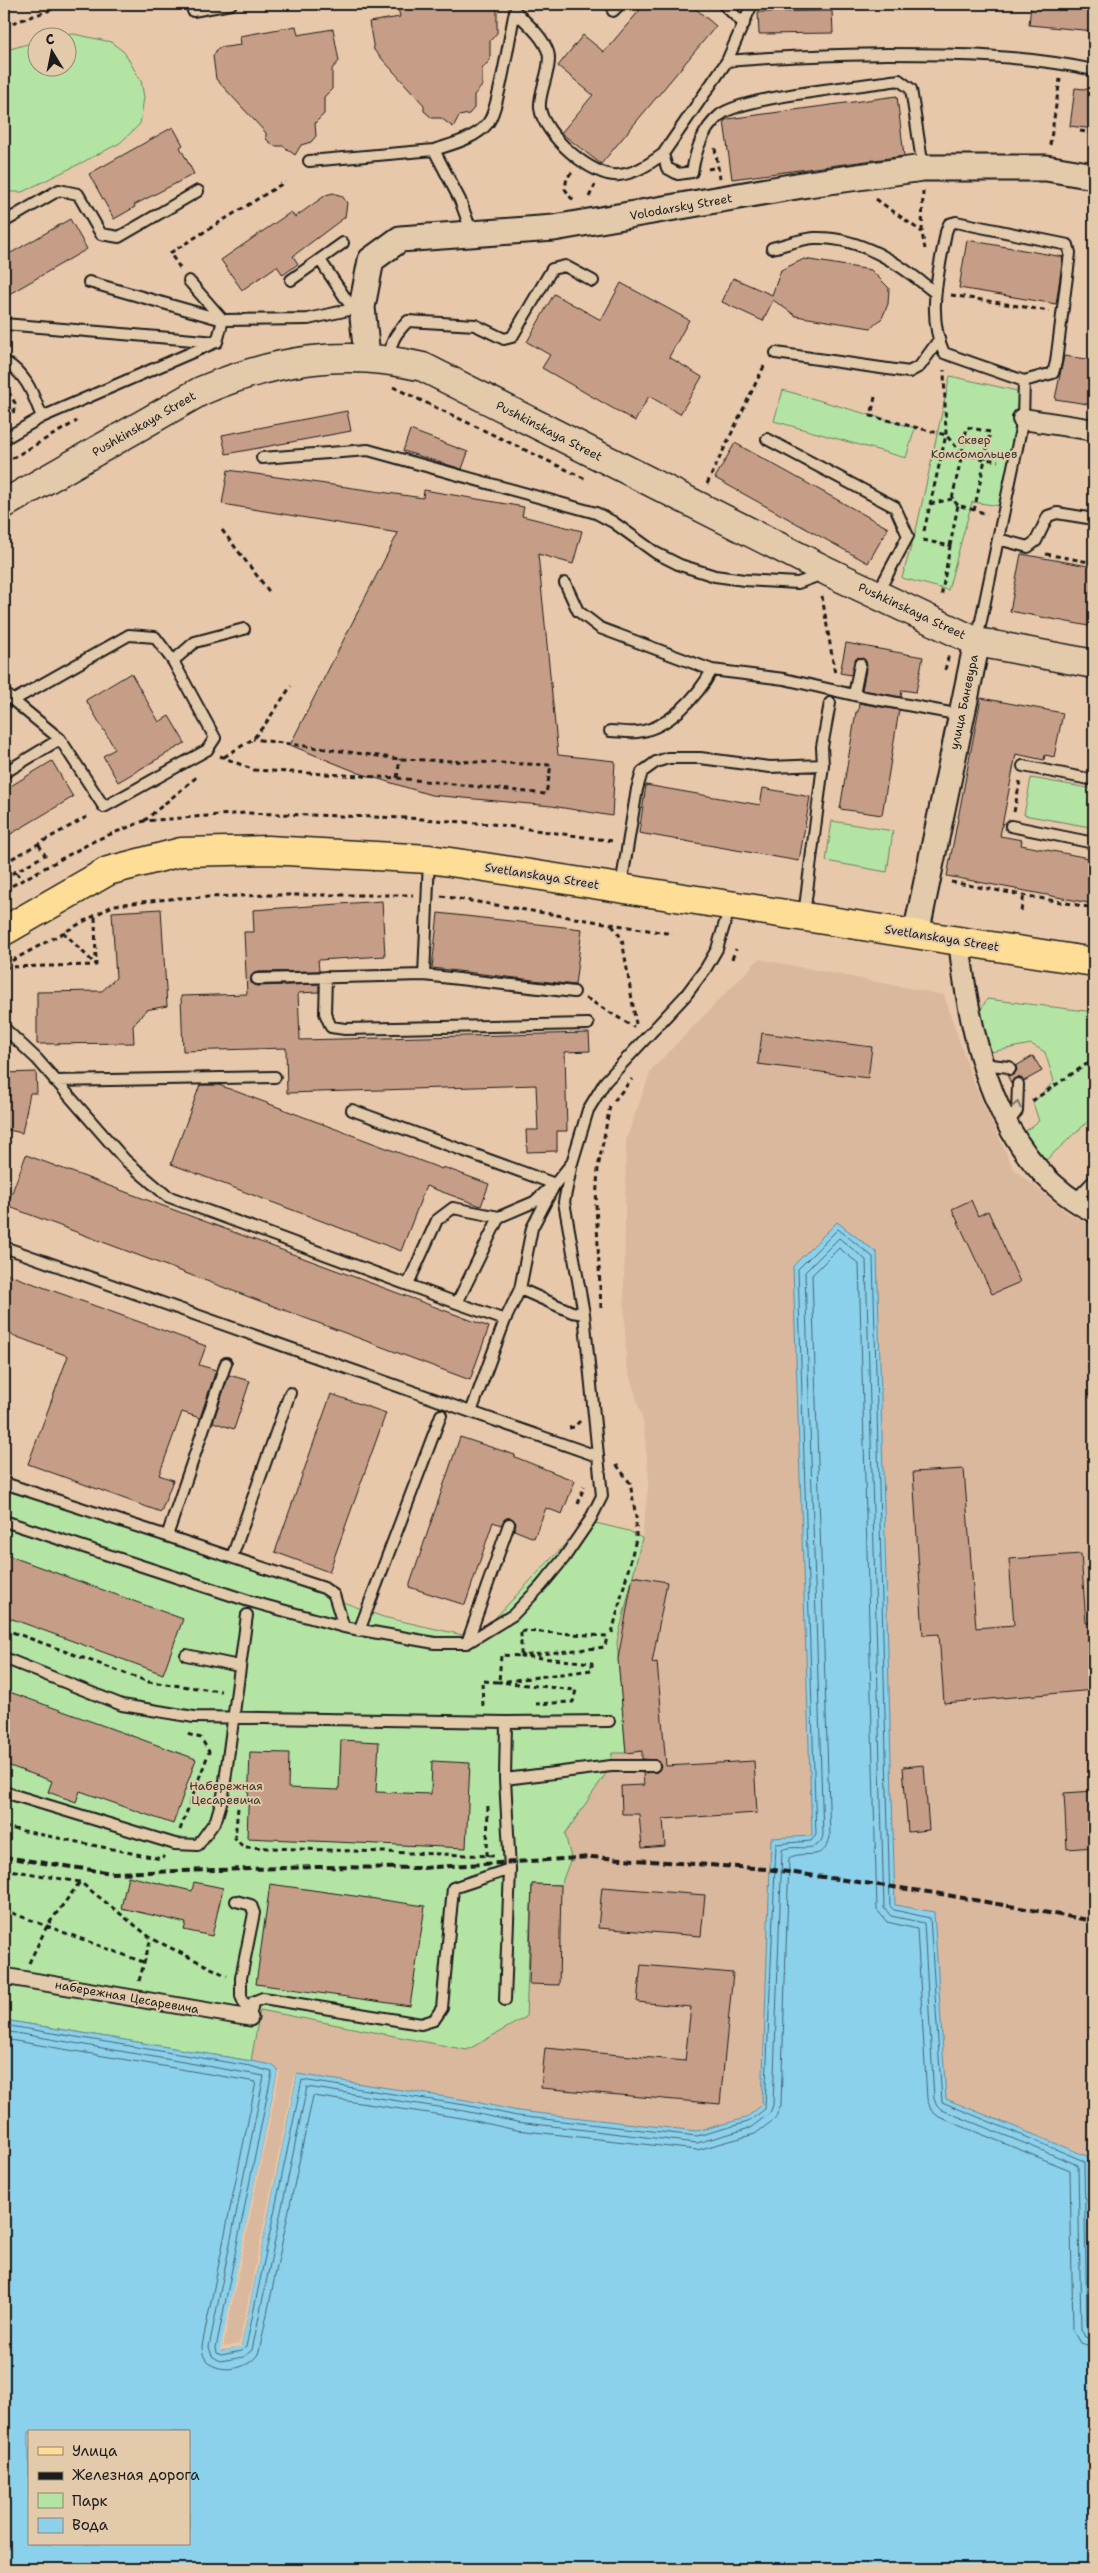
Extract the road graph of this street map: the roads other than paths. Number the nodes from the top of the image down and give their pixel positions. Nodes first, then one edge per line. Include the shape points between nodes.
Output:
1 (231, 4) edge
2 (723, 4) edge
3 (752, 4) edge
4 (513, 7) edge
5 (193, 11) dead end
6 (744, 24) junction
7 (727, 61) junction
8 (1094, 70) edge
9 (434, 150) junction
10 (663, 154) junction
11 (310, 162) dead end
12 (923, 168) junction
13 (1094, 176) edge
14 (198, 191) dead end
15 (4, 222) edge
16 (472, 233) junction
17 (343, 243) dead end
18 (772, 248) dead end
19 (320, 260) junction
20 (291, 280) dead end
21 (593, 280) dead end
22 (189, 281) dead end
23 (89, 282) dead end
24 (934, 292) junction
25 (357, 308) junction
26 (223, 320) junction
27 (4, 324) edge
28 (938, 341) junction
29 (217, 342) junction
30 (776, 353) road end
31 (379, 358) junction
32 (4, 361) edge
33 (1024, 381) junction
34 (42, 417) junction
35 (1022, 419) junction
36 (1094, 430) edge
37 (7, 437) edge
38 (767, 439) dead end
39 (262, 458) dead end
40 (4, 504) edge
41 (1094, 519) edge
42 (998, 539) junction
43 (566, 583) dead end
44 (825, 584) junction
45 (877, 595) junction
46 (244, 630) dead end
47 (977, 642) junction
48 (173, 662) junction
49 (860, 664) dead end
50 (1094, 664) edge
51 (712, 670) junction
52 (4, 693) edge
53 (854, 695) junction
54 (14, 700) junction
55 (830, 702) dead end
56 (961, 715) junction
57 (610, 731) dead end
58 (60, 739) junction
59 (823, 765) junction
60 (1023, 766) road end
61 (4, 773) edge
62 (1094, 780) edge
63 (1011, 826) road end
64 (1094, 843) edge
65 (429, 860) junction
66 (620, 888) junction
67 (730, 905) junction
68 (804, 916) junction
69 (4, 931) edge
70 (916, 934) junction
71 (959, 941) junction
72 (1094, 962) edge
73 (424, 975) junction
74 (326, 977) junction
75 (257, 979) dead end
76 (574, 992) road end
77 (588, 1024) dead end
78 (4, 1028) edge
79 (982, 1064) junction
80 (1010, 1069) dead end
81 (275, 1077) dead end
82 (55, 1081) junction
83 (1018, 1084) dead end
84 (352, 1110) dead end
85 (1012, 1118) junction
86 (572, 1163) junction
87 (1094, 1180) edge
88 (555, 1184) junction
89 (1074, 1202) junction
90 (1094, 1212) edge
91 (499, 1217) junction
92 (4, 1247) edge
93 (408, 1284) junction
94 (520, 1289) junction
95 (457, 1303) junction
96 (584, 1314) junction
97 (505, 1320) junction
98 (226, 1363) dead end
99 (290, 1393) dead end
100 (471, 1412) junction
101 (441, 1415) dead end
102 (597, 1456) junction
103 (4, 1483) edge
104 (4, 1521) edge
105 (509, 1524) dead end
106 (167, 1536) junction
107 (232, 1557) junction
108 (247, 1615) dead end
109 (344, 1627) junction
110 (359, 1631) junction
111 (467, 1643) junction
112 (186, 1655) dead end
113 (4, 1658) edge
114 (239, 1666) junction
115 (234, 1716) junction
116 (609, 1721) dead end
117 (506, 1722) junction
118 (654, 1766) dead end
119 (505, 1779) junction
120 (4, 1792) edge
121 (510, 1869) junction
122 (236, 1901) dead end
123 (4, 1976) edge
124 (505, 2000) dead end
125 (250, 2018) junction

1 - 5 lane
2 - 6 lane
3 - 6 lane
4 - 9 lane via 495,106 488,123 470,138
4 - 10 lane via 539,36 549,53 540,108 555,139 589,170 618,176 644,168
6 - 7 lane
7 - 8 lane via 792,55 962,54 1062,63
7 - 10 lane
9 - 11 lane
9 - 16 lane via 460,200
10 - 12 lane via 667,168 678,174 692,172 697,146 711,123 721,114 746,102 899,80 911,89
12 - 13 street, Volodarsky Street via 1046,168
12 - 16 street, Volodarsky Street via 808,184 604,221
14 - 15 lane via 119,237 102,234 78,194 59,190
16 - 25 street, Volodarsky Street via 400,239 371,260
17 - 19 lane
18 - 24 lane via 813,238 857,243 907,270
19 - 20 lane
19 - 25 lane
21 - 31 lane via 565,266 552,269 512,337 504,339 474,325 408,320
22 - 26 lane
23 - 26 lane
24 - 28 lane
24 - 33 lane via 949,224 956,222 1068,245 1070,253 1056,362 1052,373
25 - 26 lane via 308,319
25 - 31 street, Volodarsky Street
26 - 29 lane
27 - 29 lane
28 - 30 lane via 920,366 909,372
28 - 33 lane via 944,353
29 - 34 lane
31 - 40 main road, Pushkinskaya Street via 325,358 234,377 201,391
31 - 44 main road, Pushkinskaya Street via 423,367
32 - 34 lane via 20,370
33 - 35 lane, улица Баневура
34 - 37 lane
35 - 36 street
35 - 42 lane, улица Баневура
38 - 45 lane via 895,507 908,536
39 - 44 lane via 368,450 596,513 656,553 715,576
41 - 42 lane via 1057,513 1048,516 1036,542 1028,547
42 - 47 lane, улица Баневура
43 - 51 lane via 578,611 600,628
44 - 45 main road, Pushkinskaya Street
45 - 47 main road, Pushkinskaya Street
46 - 48 lane via 195,642
47 - 50 main road, Pushkinskaya Street
47 - 56 street, улица Баневура
48 - 54 lane via 155,638 129,635
48 - 58 lane via 215,738 206,750 104,808
49 - 53 lane
51 - 53 lane via 784,680
51 - 57 lane via 704,686 666,722 638,732
52 - 54 lane
53 - 56 lane
54 - 58 lane
55 - 59 lane via 822,747
56 - 70 street, улица Баневура
58 - 61 lane
59 - 66 lane via 770,767 700,758 668,758 656,762 642,772 637,789
59 - 68 lane
60 - 62 lane
63 - 64 lane
65 - 66 main road, Svetlanskaya Street
65 - 69 main road, Svetlanskaya Street via 268,850 181,852 108,871
65 - 73 lane
66 - 67 main road, Svetlanskaya Street
67 - 68 main road, Svetlanskaya Street
67 - 86 lane via 717,949 706,968 686,995 605,1082 588,1110
68 - 70 main road, Svetlanskaya Street
70 - 71 main road, Svetlanskaya Street
71 - 72 main road, Svetlanskaya Street
71 - 79 street via 965,993
73 - 74 lane
73 - 76 lane
74 - 75 lane
74 - 77 lane via 325,1013 331,1027
78 - 82 lane
79 - 80 lane
79 - 85 street
81 - 82 lane
82 - 93 lane via 125,1160 167,1196
85 -> 83 lane
84 - 88 lane
85 - 89 street via 1030,1160
86 - 88 lane
86 - 96 lane via 564,1202
87 - 89 lane
88 - 91 lane via 534,1202
88 - 94 lane via 532,1228
89 - 90 street
91 - 93 lane via 453,1208 437,1220
91 - 95 lane
92 - 100 lane
93 - 95 lane
94 - 96 lane via 572,1312
94 - 97 lane
95 - 97 lane
96 - 102 lane
97 - 100 lane
98 - 106 lane
99 - 107 lane
100 - 102 lane
101 - 110 lane
102 - 111 lane via 602,1496 564,1558 513,1615
103 - 106 lane
104 - 109 lane via 249,1601
105 - 111 lane
106 - 107 lane
107 - 109 lane via 324,1588 334,1595
108 - 114 lane
109 - 110 lane
110 - 111 lane via 435,1643
112 - 114 lane
113 - 115 lane via 122,1705 194,1717
114 - 115 lane
115 - 117 lane
115 - 120 lane via 224,1796 216,1820 198,1845 175,1844
116 - 117 lane
117 - 119 lane
118 - 119 lane via 611,1766
119 - 121 lane
121 - 124 lane
121 - 125 lane via 453,1888 442,2008 434,2020 421,2024 263,1998 253,2002
122 - 125 lane via 251,1905 254,1913 241,1978 241,1996
123 - 125 street, набережная Цесаревича

